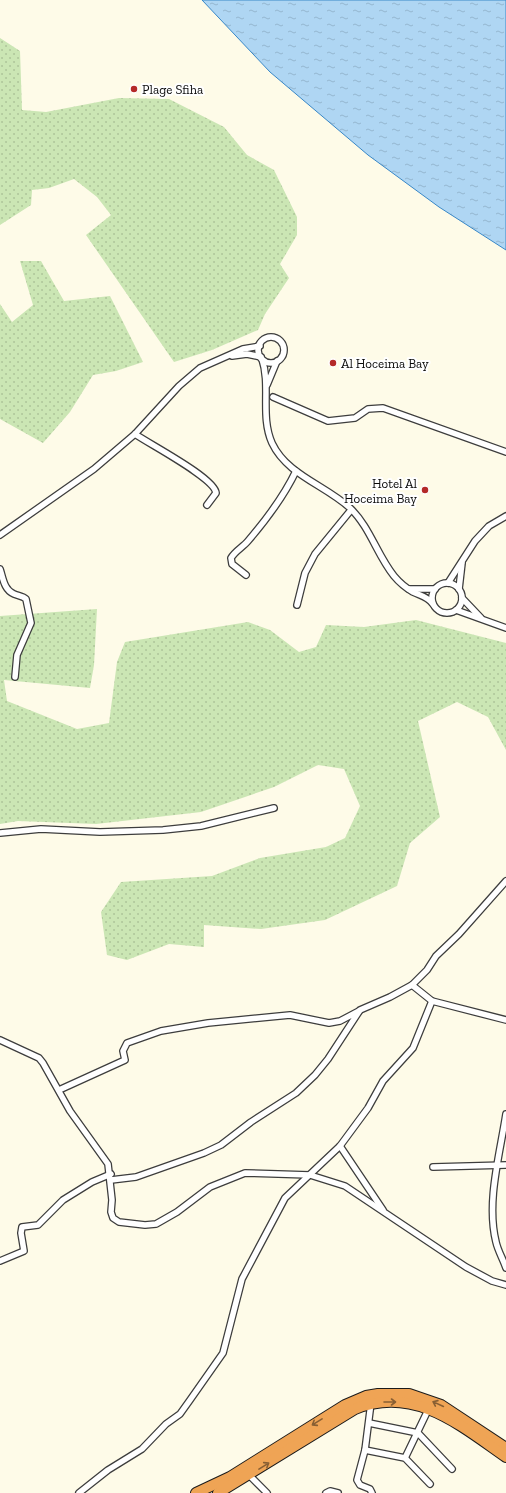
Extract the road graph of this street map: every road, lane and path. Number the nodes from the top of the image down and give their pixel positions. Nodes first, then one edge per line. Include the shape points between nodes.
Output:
1 (260, 346) junction
2 (224, 357) junction
3 (262, 358) junction
4 (277, 361) junction
5 (266, 387) junction
6 (272, 396) dead end
7 (135, 434) junction
8 (506, 452) edge
9 (296, 471) junction
10 (207, 505) dead end
11 (351, 510) junction
12 (506, 516) edge
13 (0, 535) edge
14 (462, 563) junction
15 (0, 569) edge
16 (246, 575) dead end
17 (448, 582) junction
18 (408, 589) junction
19 (435, 589) junction
20 (459, 589) junction
21 (462, 598) junction
22 (433, 604) junction
23 (297, 605) dead end
24 (456, 610) junction
25 (482, 620) junction
26 (506, 628) edge
27 (15, 677) dead end
28 (274, 808) dead end
29 (0, 833) edge
30 (506, 881) edge
31 (412, 984) junction
32 (432, 1001) junction
33 (360, 1010) junction
34 (506, 1020) edge
35 (0, 1040) edge
36 (59, 1090) junction
37 (506, 1114) edge
38 (340, 1146) junction
39 (498, 1165) junction
40 (506, 1165) edge
41 (433, 1168) dead end
42 (310, 1175) junction
43 (111, 1177) junction
44 (386, 1214) junction
45 (0, 1261) edge
46 (506, 1268) edge
47 (506, 1285) edge
48 (372, 1403) junction
49 (429, 1408) junction
50 (369, 1423) junction
51 (418, 1433) junction
52 (506, 1448) edge
53 (365, 1450) junction
54 (506, 1457) edge
55 (405, 1458) junction
56 (452, 1469) dead end
57 (249, 1476) junction
58 (430, 1484) dead end
59 (79, 1493) edge
60 (196, 1493) edge
61 (218, 1493) edge
62 (267, 1493) edge
63 (326, 1493) edge
64 (338, 1493) edge
65 (372, 1493) edge

1 - 2 street via 243,349
1 - 3 street
1 - 4 street via 268,338 280,341 284,352
2 - 3 street via 247,354
2 - 7 street via 190,375
3 - 4 street via 270,363
3 - 5 street
4 - 5 street
5 - 9 street via 268,430 278,453
6 - 8 street via 328,421 355,418 368,409 383,408
7 - 10 street via 190,467 214,486 216,493
7 - 13 street via 94,469
9 - 11 street
9 - 16 street via 290,484 248,542 231,558 232,564
11 - 18 street via 361,521 388,568
11 - 23 street via 315,554 305,573
12 - 14 street via 489,526 475,541
14 - 17 street
14 - 20 street
15 - 27 street via 5,585 11,593 26,600 31,623 17,655
17 - 19 street
17 - 20 street
18 - 19 street
18 - 22 street via 425,596
19 - 22 street via 432,595
20 - 21 street
21 - 24 street
21 - 25 street
22 - 24 street via 443,612
24 - 25 street
25 - 26 street
28 - 29 street via 201,826 163,830 100,832 41,829
30 - 31 street
31 - 32 street
31 - 33 street
32 - 34 street
32 - 38 street via 413,1048 383,1081 368,1108
33 - 36 street via 340,1021 329,1023 290,1015 208,1023 161,1031 127,1044 123,1051 125,1060
33 - 43 street via 315,1076 280,1105 251,1122 221,1145 136,1177
35 - 36 street via 39,1058
36 - 43 street via 70,1112 106,1159
37 - 39 street
38 - 42 street
38 - 44 street
39 - 40 street
39 - 41 street
39 - 46 street via 492,1217 496,1243
42 - 43 street via 245,1173 210,1187 177,1212 156,1224 145,1226 119,1222 113,1218
42 - 44 street via 345,1186
42 - 59 street via 285,1198 274,1218 242,1279 222,1354 180,1414 166,1424 142,1449 108,1470
43 - 45 street via 92,1182 62,1200 38,1225 22,1227 24,1251
44 - 47 street via 466,1267 492,1281
48 -> 49 highway via 391,1401
48 - 50 street
57 -> 48 highway via 355,1410
49 - 51 street
49 - 54 highway
50 - 51 street
50 - 53 street
51 - 55 street
51 - 56 street
52 -> 60 highway via 436,1402 409,1394 378,1394 345,1405 230,1477
53 - 55 street
53 - 65 street via 358,1480 360,1485 370,1489
55 - 58 street
57 - 61 highway
57 - 62 street
63 - 64 street

